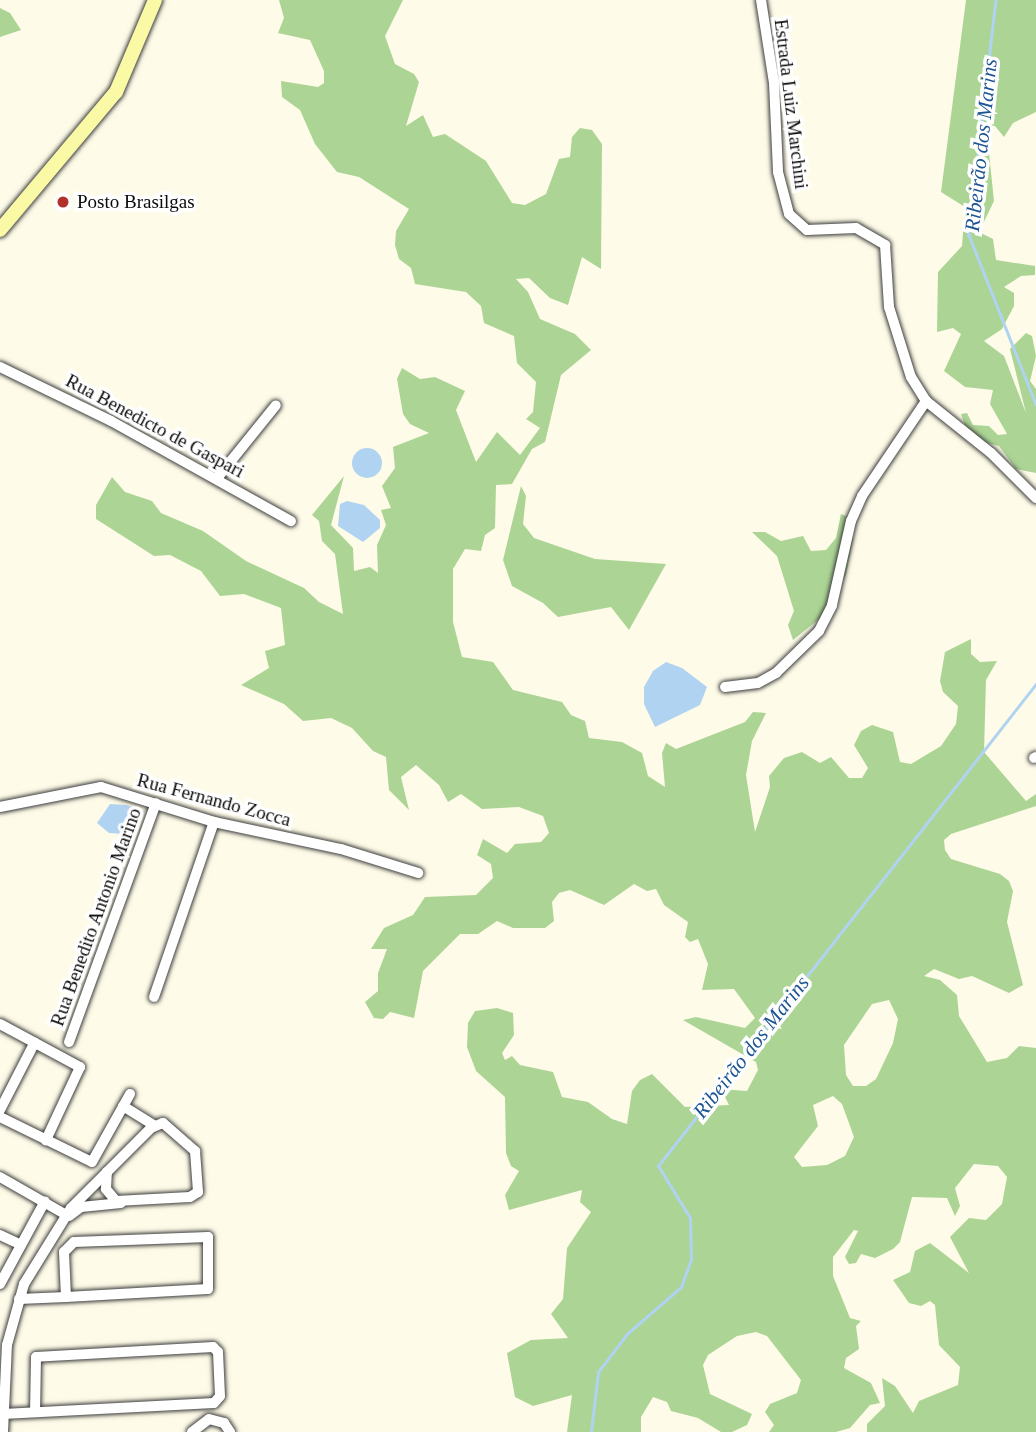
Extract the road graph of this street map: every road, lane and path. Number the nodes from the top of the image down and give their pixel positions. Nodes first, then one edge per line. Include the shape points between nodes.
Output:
1 (155, 0) edge
2 (761, 0) edge
3 (0, 230) edge
4 (0, 367) edge
5 (926, 401) junction
6 (276, 405) dead end
7 (218, 477) junction
8 (1036, 498) edge
9 (291, 521) dead end
10 (725, 687) dead end
11 (156, 803) junction
12 (0, 807) edge
13 (214, 822) junction
14 (418, 873) dead end
15 (154, 997) dead end
16 (0, 1024) edge
17 (35, 1042) junction
18 (69, 1042) dead end
19 (130, 1094) dead end
20 (123, 1107) junction
21 (0, 1110) edge
22 (0, 1117) edge
23 (153, 1125) junction
24 (46, 1140) junction
25 (107, 1172) junction
26 (0, 1177) edge
27 (45, 1200) junction
28 (121, 1203) junction
29 (68, 1216) junction
30 (0, 1235) edge
31 (21, 1245) junction
32 (0, 1284) edge
33 (66, 1297) junction
34 (19, 1299) junction
35 (3, 1360) edge
36 (35, 1412) junction
37 (3, 1414) junction
38 (3, 1432) edge
39 (191, 1432) edge
40 (230, 1432) edge

1 - 3 main road via 117,92
2 - 5 street, Estrada Luiz Marchini via 774,83 778,172 789,214 807,230 856,228 885,245 889,307 911,377
4 - 7 street, Rua Benedicto de Gaspari
5 - 8 street, Estrada Luiz Marchini via 991,453
5 - 10 street via 862,496 851,522 832,605 819,631 776,673 758,683
6 - 7 street
7 - 9 street, Rua Benedicto de Gaspari
11 - 12 street, Rua Fernando Zocca via 101,788
11 - 13 street, Rua Fernando Zocca
11 - 18 street, Rua Benedito Antonio Marino
13 - 14 street, Rua Fernando Zocca via 341,849
13 - 15 street
16 - 17 street
17 - 21 street
17 - 24 street via 80,1068
19 - 20 street
20 - 23 street
20 - 24 street via 92,1162
22 - 24 street
23 - 25 street
23 - 28 street via 166,1124 191,1144 198,1157 199,1189 190,1197
25 - 28 street via 106,1189
25 - 29 street
26 - 27 street
27 - 29 street
27 - 31 street
28 - 29 street via 81,1207
29 - 34 street via 38,1257
30 - 31 street
31 - 32 street
33 - 33 street via 208,1289 208,1237 74,1242 64,1255
33 - 34 street
34 - 35 street
35 - 37 street
36 - 36 street via 214,1403 220,1396 218,1352 213,1347 36,1357
36 - 37 street
37 - 38 street
39 - 40 street via 209,1419 224,1423

